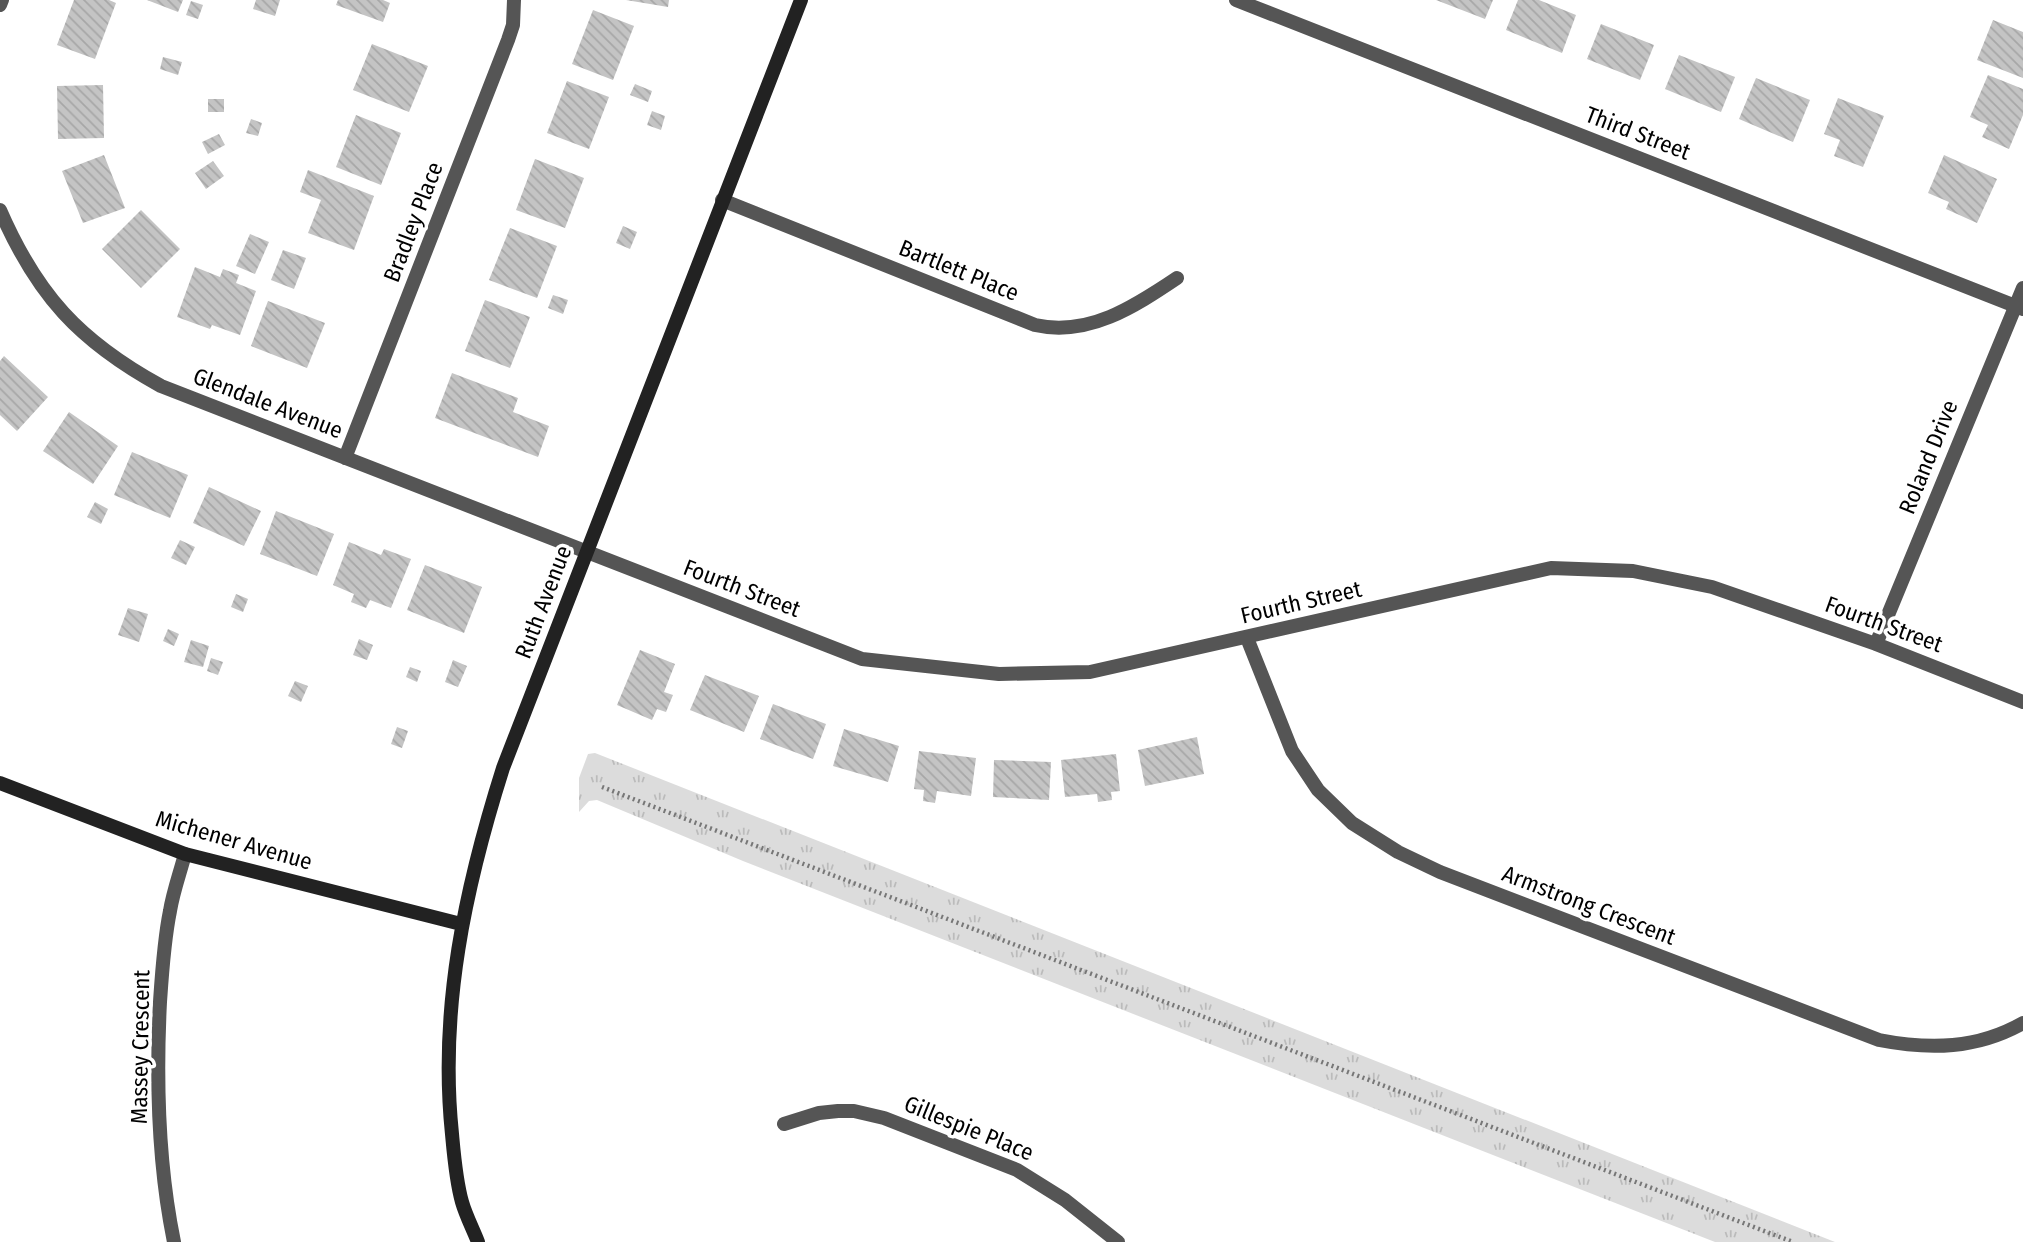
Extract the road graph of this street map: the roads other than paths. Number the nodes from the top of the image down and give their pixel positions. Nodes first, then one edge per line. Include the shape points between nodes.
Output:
1 (2, 0) edge
2 (514, 0) edge
3 (801, 0) edge
4 (1236, 0) edge
5 (0, 5) edge
6 (722, 200) junction
7 (0, 209) edge
8 (1177, 278) dead end
9 (2023, 288) edge
10 (2019, 307) edge
11 (345, 458) junction
12 (587, 552) junction
13 (1247, 638) junction
14 (1876, 644) junction
15 (2023, 702) edge
16 (0, 783) edge
17 (185, 854) junction
18 (461, 924) junction
19 (2023, 1023) edge
20 (784, 1124) dead end
21 (174, 1242) edge
22 (478, 1242) edge
23 (1118, 1242) edge

1 - 5 street
2 - 11 street, Bradley Place via 508,40
3 - 6 main road, Ruth Avenue
4 - 10 street, Third Street
6 - 8 street, Bartlett Place via 1052,328 1093,324 1148,298
6 - 12 main road, Ruth Avenue
7 - 11 street, Glendale Avenue via 24,259 54,304 114,358 184,396
9 - 10 street, Roland Drive
10 - 14 street, Roland Drive
11 - 12 street, Glendale Avenue
12 - 13 street, Fourth Street via 862,659 999,674 1090,672
12 - 18 main road, Ruth Avenue via 503,768
13 - 14 street, Fourth Street via 1551,568 1633,571 1712,587
13 - 19 street, Armstrong Crescent via 1292,751 1318,790 1352,823 1398,852 1879,1041 1947,1048 2006,1033
14 - 15 street, Fourth Street
16 - 17 main road, Michener Avenue
17 - 18 main road, Michener Avenue
17 - 21 street, Massey Crescent via 169,911 159,1026 160,1127
18 - 22 main road, Ruth Avenue via 450,1017 450,1114 462,1201
20 - 23 street, Gillespie Place via 838,1111 884,1118 1017,1170

